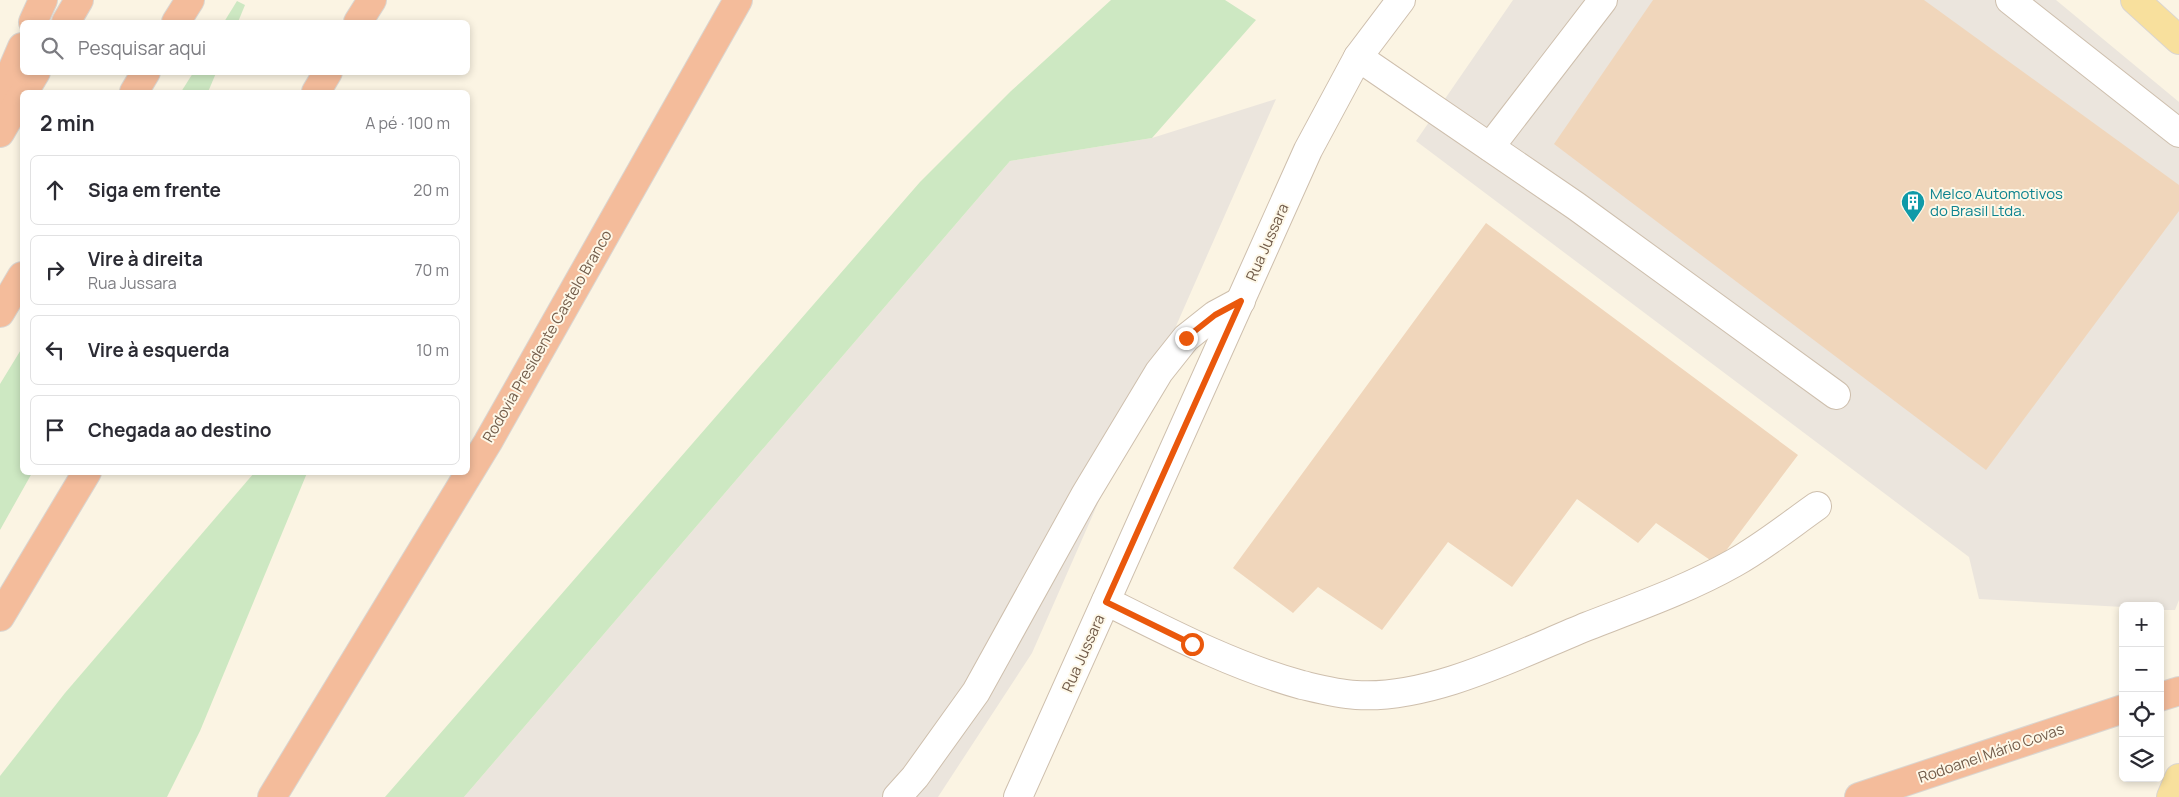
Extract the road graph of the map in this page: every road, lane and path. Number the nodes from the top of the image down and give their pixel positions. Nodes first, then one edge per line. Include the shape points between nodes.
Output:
1 (43, 0) edge
2 (79, 0) edge
3 (190, 0) edge
4 (372, 0) edge
5 (738, 0) edge
6 (1401, 0) edge
7 (1603, 0) edge
8 (2010, 0) edge
9 (2135, 0) edge
10 (34, 20) edge
11 (67, 20) edge
12 (177, 20) edge
13 (359, 20) edge
14 (2179, 40) edge
15 (20, 51) edge
16 (1358, 57) junction
17 (34, 75) edge
18 (144, 75) edge
19 (326, 75) edge
20 (25, 90) edge
21 (135, 90) edge
22 (317, 90) edge
23 (0, 98) edge
24 (20, 99) edge
25 (0, 133) edge
26 (2179, 133) edge
27 (1490, 147) junction
28 (20, 279) edge
29 (1241, 301) junction
30 (0, 313) edge
31 (1836, 395) dead end
32 (470, 472) edge
33 (85, 475) edge
34 (468, 475) edge
35 (1817, 506) dead end
36 (1106, 602) junction
37 (0, 617) edge
38 (2179, 691) edge
39 (2164, 696) edge
40 (2119, 710) edge
41 (2179, 778) edge
42 (272, 797) edge
43 (897, 797) edge
44 (1018, 797) edge
45 (1859, 797) edge
46 (2171, 797) edge

1 - 10 highway
2 - 11 highway
3 - 12 highway
4 - 13 highway
5 - 32 highway, Rodovia Presidente Castelo Branco
6 - 16 street, Rua Jussara
7 - 27 street
8 - 26 street
9 - 14 main road
15 - 23 highway
16 - 27 street
16 - 29 street, Rua Jussara via 1308,150
17 - 20 highway
18 - 21 highway
19 - 22 highway
24 - 25 highway
27 - 31 street
28 - 30 highway
29 - 36 street, Rua Jussara
29 - 43 street via 1215,315 1186,338 1159,372 976,692
33 - 37 highway
34 - 42 highway, Rodovia Presidente Castelo Branco
35 - 36 street via 1734,563 1683,589 1441,684 1398,694 1355,695 1287,680 1238,664
36 - 44 street, Rua Jussara
38 - 39 highway
40 - 45 highway, Rodoanel Mário Covas
41 - 46 main road

